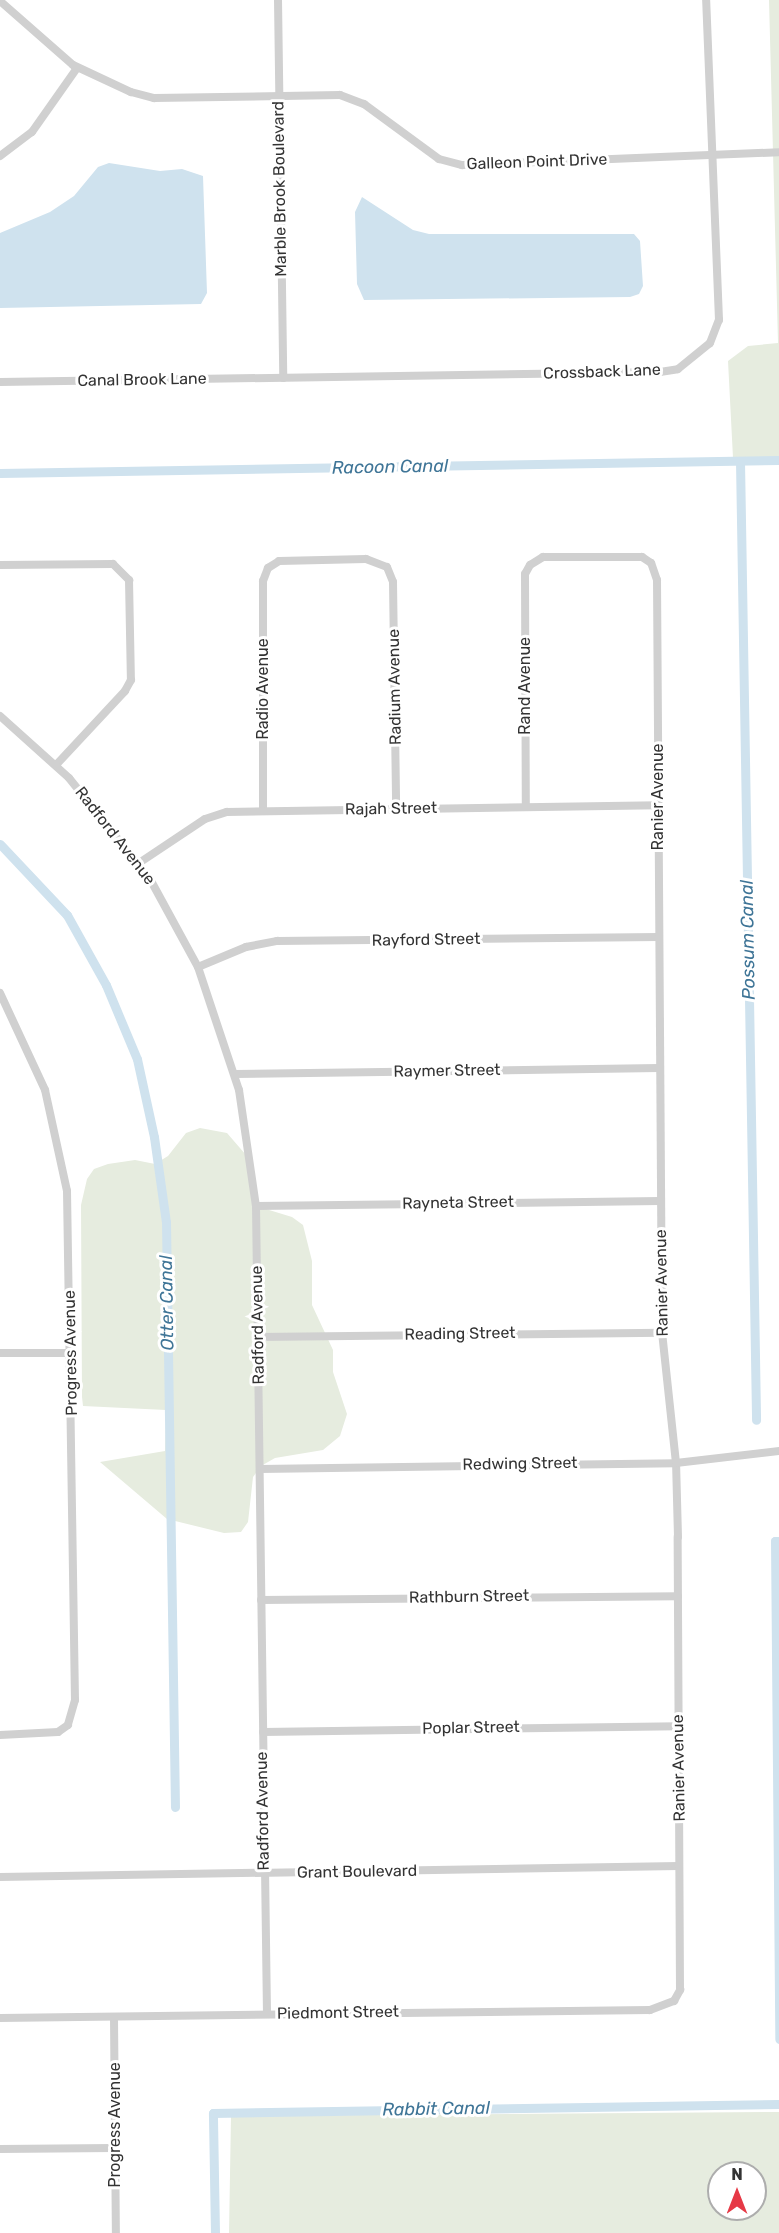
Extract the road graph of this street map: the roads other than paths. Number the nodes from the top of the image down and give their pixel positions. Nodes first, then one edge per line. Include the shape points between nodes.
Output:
1 (278, 0) edge
2 (706, 0) edge
3 (0, 1) edge
4 (77, 68) junction
5 (279, 97) junction
6 (779, 152) edge
7 (712, 155) junction
8 (0, 156) edge
9 (283, 378) junction
10 (0, 382) edge
11 (0, 565) edge
12 (530, 565) joint
13 (268, 568) joint
14 (0, 716) edge
15 (56, 765) junction
16 (658, 805) junction
17 (526, 807) junction
18 (396, 809) junction
19 (263, 810) junction
20 (139, 862) junction
21 (659, 937) junction
22 (198, 967) junction
23 (0, 993) edge
24 (659, 1068) junction
25 (235, 1074) junction
26 (660, 1201) junction
27 (256, 1206) junction
28 (662, 1333) junction
29 (258, 1337) junction
30 (0, 1353) edge
31 (70, 1353) junction
32 (779, 1451) edge
33 (676, 1463) junction
34 (260, 1469) junction
35 (678, 1596) junction
36 (261, 1600) junction
37 (678, 1726) junction
38 (263, 1732) junction
39 (0, 1735) edge
40 (679, 1866) junction
41 (264, 1873) junction
42 (0, 1877) edge
43 (674, 2001) joint
44 (267, 2014) junction
45 (114, 2017) junction
46 (0, 2018) edge
47 (114, 2148) junction
48 (0, 2149) edge
49 (116, 2233) edge

1 - 5 street, Marble Brook Boulevard
2 - 7 street, Crossback Lane
3 - 4 street
4 - 5 street via 154,98
4 - 8 street via 32,132
5 - 7 street, Galleon Point Drive via 353,99 439,159 462,165
5 - 9 street, Marble Brook Boulevard
6 - 7 street, Galleon Point Drive
7 - 9 street, Crossback Lane via 719,320 710,343 678,369 648,373
9 - 10 street, Canal Brook Lane
11 - 15 street via 100,562 113,564 129,580 131,680
12 - 16 street, Ranier Avenue via 543,557 619,555 642,557 651,563 657,580
12 - 17 street, Rand Avenue via 524,584
13 - 18 street, Radium Avenue via 279,561 322,559 366,559 387,567 394,592
13 - 19 street, Radio Avenue via 262,599
14 - 15 street, Radford Avenue
15 - 20 street, Radford Avenue via 102,814
16 - 17 street, Rajah Street
16 - 21 street, Ranier Avenue
17 - 18 street, Rajah Street
18 - 19 street, Rajah Street
19 - 20 street, Rajah Street via 216,814
20 - 22 street, Radford Avenue
21 - 22 street, Rayford Street via 277,941 246,948
21 - 24 street, Ranier Avenue
22 - 25 street, Radford Avenue
23 - 31 street, Progress Avenue via 29,1050 58,1134 69,1215
24 - 25 street, Raymer Street
24 - 26 street, Ranier Avenue
25 - 27 street, Radford Avenue via 251,1151
26 - 27 street, Rayneta Street
26 - 28 street, Ranier Avenue
27 - 29 street, Radford Avenue
28 - 29 street, Reading Street
28 - 33 street, Ranier Avenue
29 - 34 street, Radford Avenue
30 - 31 street
31 - 39 street, Progress Avenue via 75,1700 68,1725 48,1734
32 - 33 street, Redwing Street
33 - 34 street, Redwing Street
33 - 35 street, Ranier Avenue
34 - 36 street, Radford Avenue
35 - 36 street, Rathburn Street
35 - 37 street, Ranier Avenue
36 - 38 street, Radford Avenue
37 - 38 street, Poplar Street
37 - 40 street, Ranier Avenue
38 - 41 street, Radford Avenue
40 - 41 street, Grant Boulevard
40 - 43 street, Ranier Avenue via 681,1978
41 - 42 street, Grant Boulevard
41 - 44 street, Radford Avenue
43 - 44 street, Piedmont Street via 650,2010
44 - 45 street, Piedmont Street
45 - 46 street, Piedmont Street
45 - 47 street, Progress Avenue
47 - 48 street
47 - 49 street, Progress Avenue

